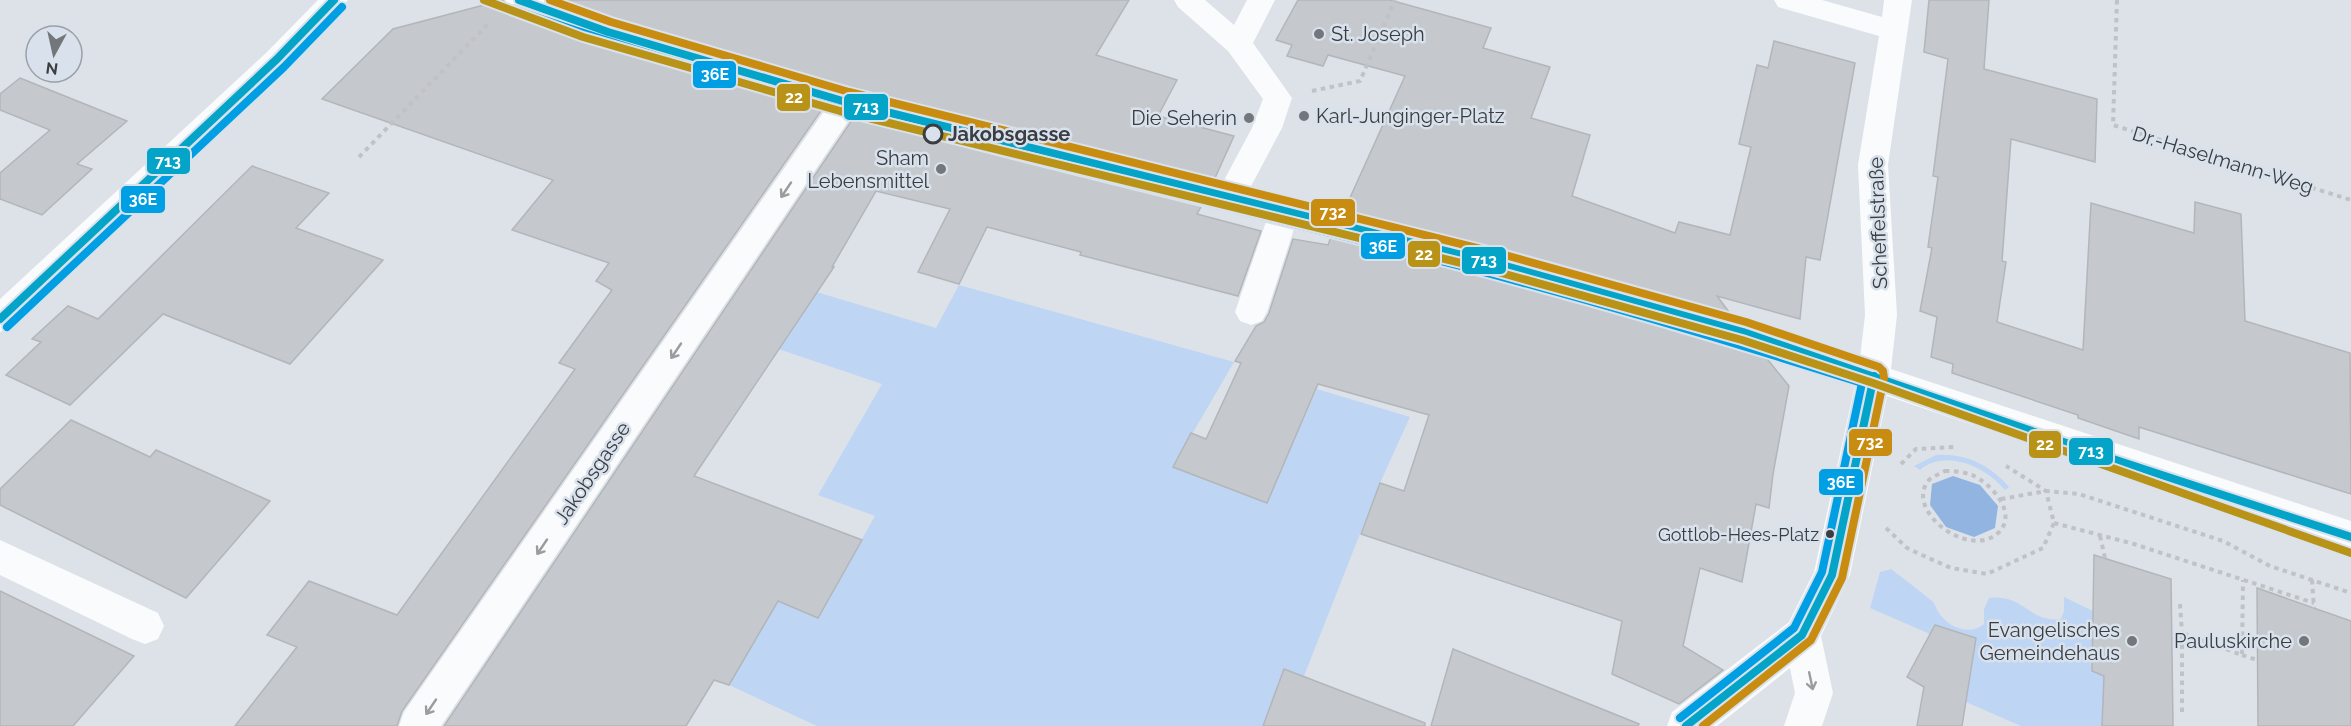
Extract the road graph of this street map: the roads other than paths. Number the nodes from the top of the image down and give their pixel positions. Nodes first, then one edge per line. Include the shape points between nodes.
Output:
1 (334, 0) edge
2 (519, 0) edge
3 (1188, 0) edge
4 (1261, 0) edge
5 (1788, 0) edge
6 (1898, 0) edge
7 (1893, 30) junction
8 (1238, 44) junction
9 (846, 102) junction
10 (1230, 197) junction
11 (1285, 211) junction
12 (1251, 312) dead end
13 (0, 319) edge
14 (1874, 376) junction
15 (2351, 537) edge
16 (0, 557) edge
17 (145, 626) dead end
18 (1802, 635) junction
19 (418, 726) edge
20 (1686, 726) edge
21 (1803, 726) edge

1 - 13 street via 277,59
2 - 9 street via 608,32
3 - 8 street
4 - 8 street
5 - 7 street
6 - 7 street, Scheffelstraße
7 - 14 street, Scheffelstraße via 1873,165 1881,315
8 - 10 street via 1271,87 1267,128
9 - 10 street
9 -> 19 street, Jakobsgasse
10 - 11 street
11 - 12 street
11 - 14 street via 1596,290 1743,332
14 - 15 street
14 - 18 street, Scheffelstraße via 1832,575
16 - 17 street
18 - 20 street
18 -> 21 street via 1814,693

